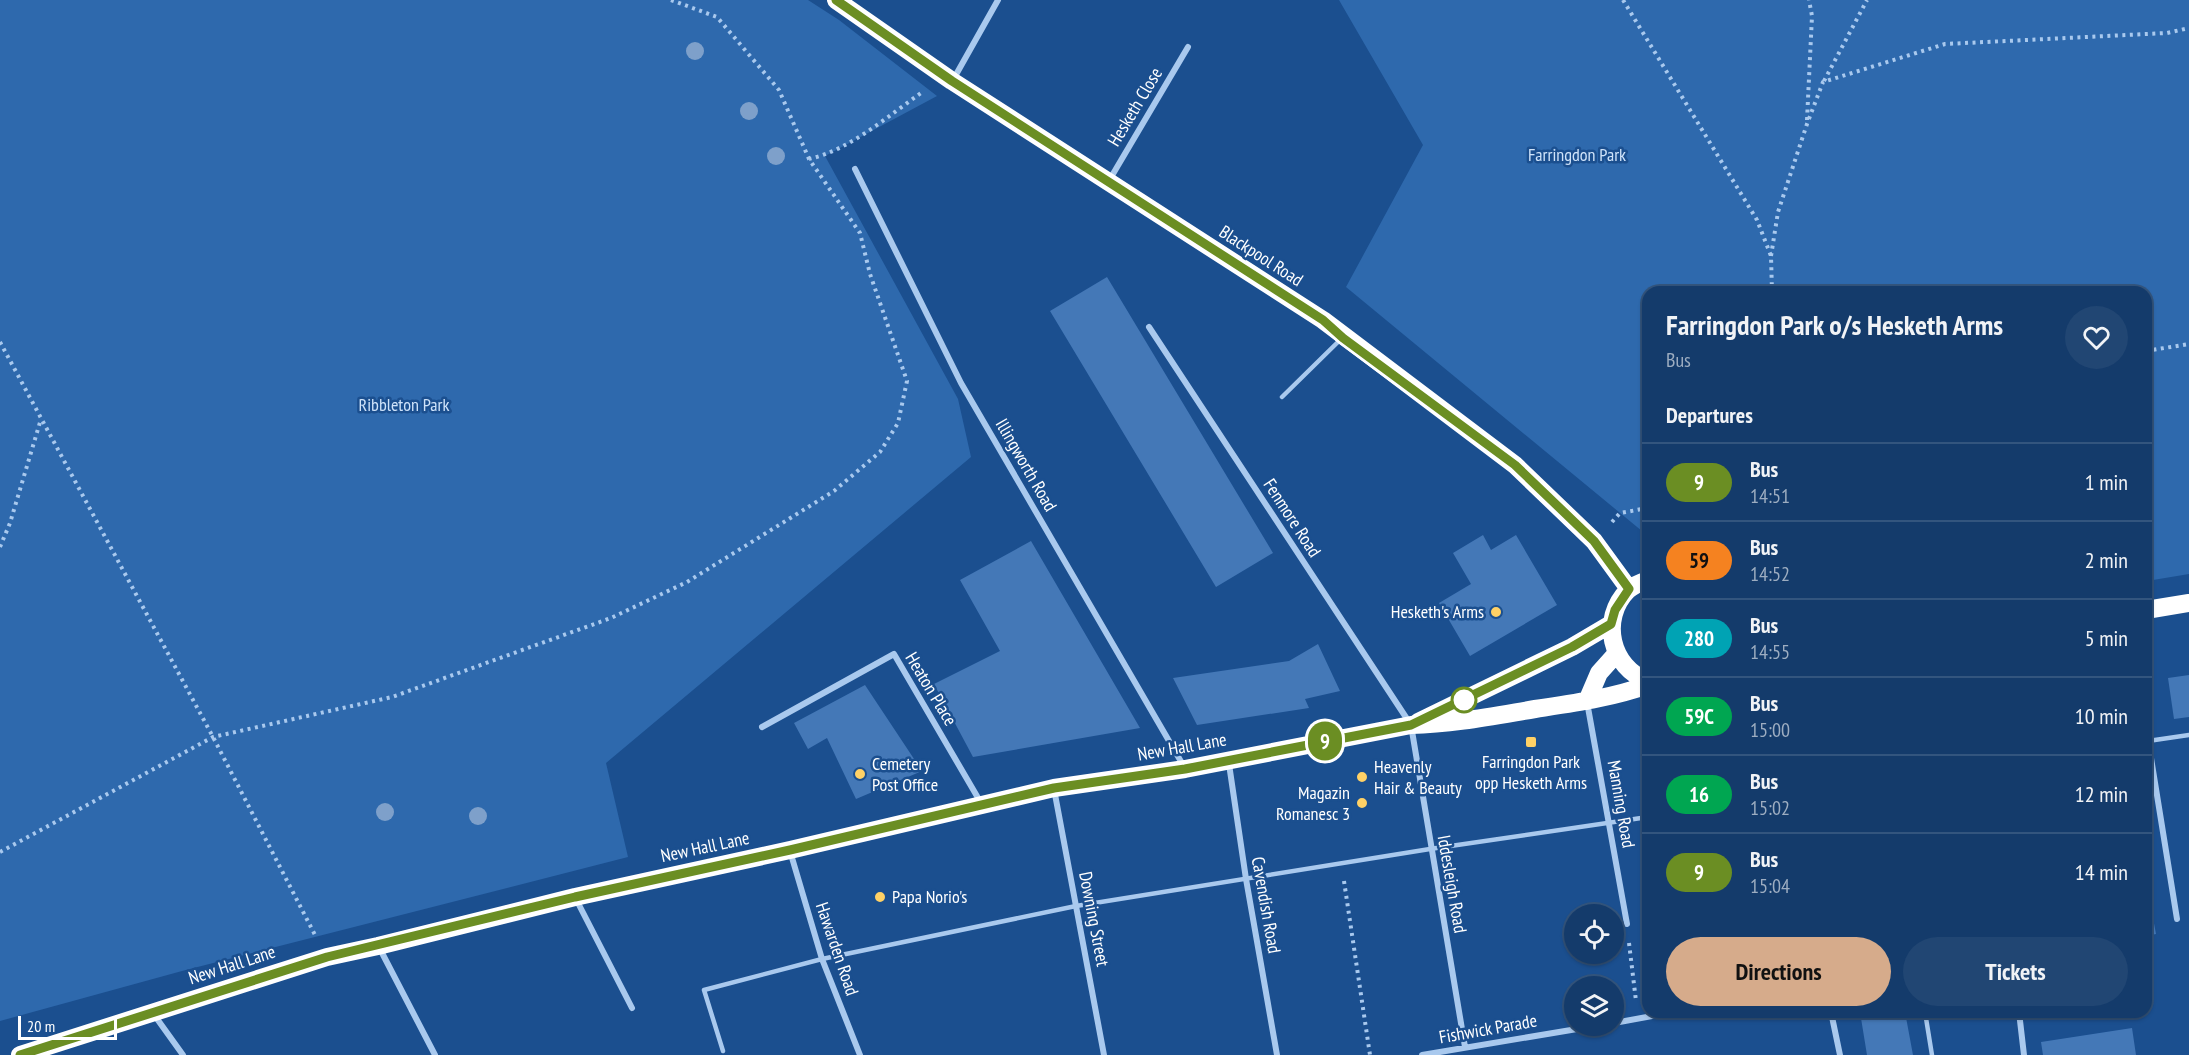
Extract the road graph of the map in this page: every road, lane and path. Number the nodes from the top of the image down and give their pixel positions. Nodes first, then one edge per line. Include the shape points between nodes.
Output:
1 (671, 0) edge
2 (836, 0) edge
3 (998, 0) edge
4 (1623, 0) edge
5 (1809, 0) edge
6 (1867, 0) edge
7 (2189, 28) edge
8 (1188, 47) dead end
9 (952, 81) junction
10 (1823, 82) junction
11 (920, 83) dead end
12 (1807, 124) junction
13 (809, 159) junction
14 (855, 170) dead end
15 (1108, 182) junction
16 (1771, 256) junction
17 (1772, 286) edge
18 (1149, 327) dead end
19 (1343, 338) junction
20 (0, 342) edge
21 (2189, 344) edge
22 (2152, 350) edge
23 (1282, 397) dead end
24 (42, 419) junction
25 (1642, 509) edge
26 (1594, 541) junction
27 (0, 547) edge
28 (1642, 583) edge
29 (1629, 589) junction
30 (2189, 603) edge
31 (2152, 609) edge
32 (1611, 624) junction
33 (1616, 654) junction
34 (1642, 680) edge
35 (1642, 685) edge
36 (1587, 701) junction
37 (1411, 725) junction
38 (762, 727) dead end
39 (2189, 735) edge
40 (213, 737) junction
41 (2152, 740) edge
42 (1229, 760) junction
43 (2152, 766) edge
44 (1185, 769) junction
45 (1054, 788) junction
46 (983, 806) junction
47 (1642, 818) edge
48 (1609, 823) junction
49 (1430, 849) junction
50 (790, 850) junction
51 (0, 852) edge
52 (1341, 864) junction
53 (1246, 879) junction
54 (575, 897) junction
55 (1076, 906) junction
56 (2177, 919) dead end
57 (1627, 924) joint
58 (378, 946) junction
59 (327, 957) junction
60 (822, 959) junction
61 (632, 1008) dead end
62 (153, 1013) junction
63 (1643, 1018) edge
64 (1832, 1018) edge
65 (1926, 1018) edge
66 (2020, 1018) edge
67 (1638, 1019) junction
68 (1624, 1021) edge
69 (1564, 1031) edge
70 (1465, 1047) junction
71 (723, 1051) dead end
72 (1446, 1053) edge
73 (20, 1055) edge
74 (183, 1055) edge
75 (435, 1055) edge
76 (860, 1055) edge
77 (1104, 1055) edge
78 (1277, 1055) edge
79 (1370, 1055) edge
80 (1422, 1055) edge
81 (1840, 1055) edge
82 (1932, 1055) edge
83 (2024, 1055) edge

1 - 13 path via 717,17 779,90
2 - 9 highway, Blackpool Road
3 - 9 street
4 - 16 path via 1757,220
5 - 12 path via 1812,16
6 - 10 path
7 - 10 path via 2167,33 1945,44
8 - 15 street, Hesketh Close
9 - 15 highway, Blackpool Road
10 - 12 path
11 - 13 path via 928,89 844,146
12 - 16 path via 1778,212
13 - 40 path via 860,232 870,274 907,381 898,423 880,452 834,491 696,576 610,618 392,697
14 - 44 street, Illingworth Road via 961,383
15 - 19 highway, Blackpool Road via 1323,320
16 - 17 path
18 - 37 street, Fenmore Road
19 - 23 lane
19 - 26 highway, Blackpool Road via 1515,465
20 - 24 path
21 - 22 path
24 - 27 path
24 - 40 path
25 - 26 path via 1620,513
26 - 29 highway, Blackpool Road
28 - 29 highway
29 - 32 highway
30 - 31 highway
32 - 33 highway
32 - 37 highway, New Hall Lane
33 - 34 highway
33 - 36 highway via 1599,673
35 - 36 highway, New Hall Lane
36 - 37 highway, New Hall Lane via 1446,724
36 - 48 street, Manning Road
37 - 42 highway, New Hall Lane
37 - 49 street, Iddesleigh Road
38 - 46 street, Heaton Place via 894,654
39 - 41 lane
40 - 51 path
40 - 59 path
42 - 44 highway, New Hall Lane
42 - 53 street, Cavendish Road
43 - 56 street
44 - 45 highway, New Hall Lane
45 - 46 highway, New Hall Lane
45 - 55 street, Downing Street
46 - 50 highway, New Hall Lane
47 - 48 lane
48 - 49 lane
48 - 57 street, Manning Road
49 - 52 lane
49 - 70 street, Iddesleigh Road
50 - 54 highway, New Hall Lane
50 - 60 street, Hawarden Road
52 - 53 lane
52 - 79 path
53 - 55 lane
53 - 78 street, Cavendish Road
54 - 58 highway, New Hall Lane
54 - 61 street
55 - 60 lane
55 - 77 street, Downing Street
57 - 67 path
58 - 59 highway, New Hall Lane
58 - 75 street
59 - 62 highway, New Hall Lane
60 - 71 lane via 704,990
60 - 76 street, Hawarden Road
62 - 73 highway, New Hall Lane
62 - 74 street
63 - 67 street
64 - 81 street
65 - 82 lane
66 - 83 street
67 - 68 street
69 - 70 street, Fishwick Parade
70 - 72 street, Fishwick Parade
72 - 80 street, Fishwick Parade

